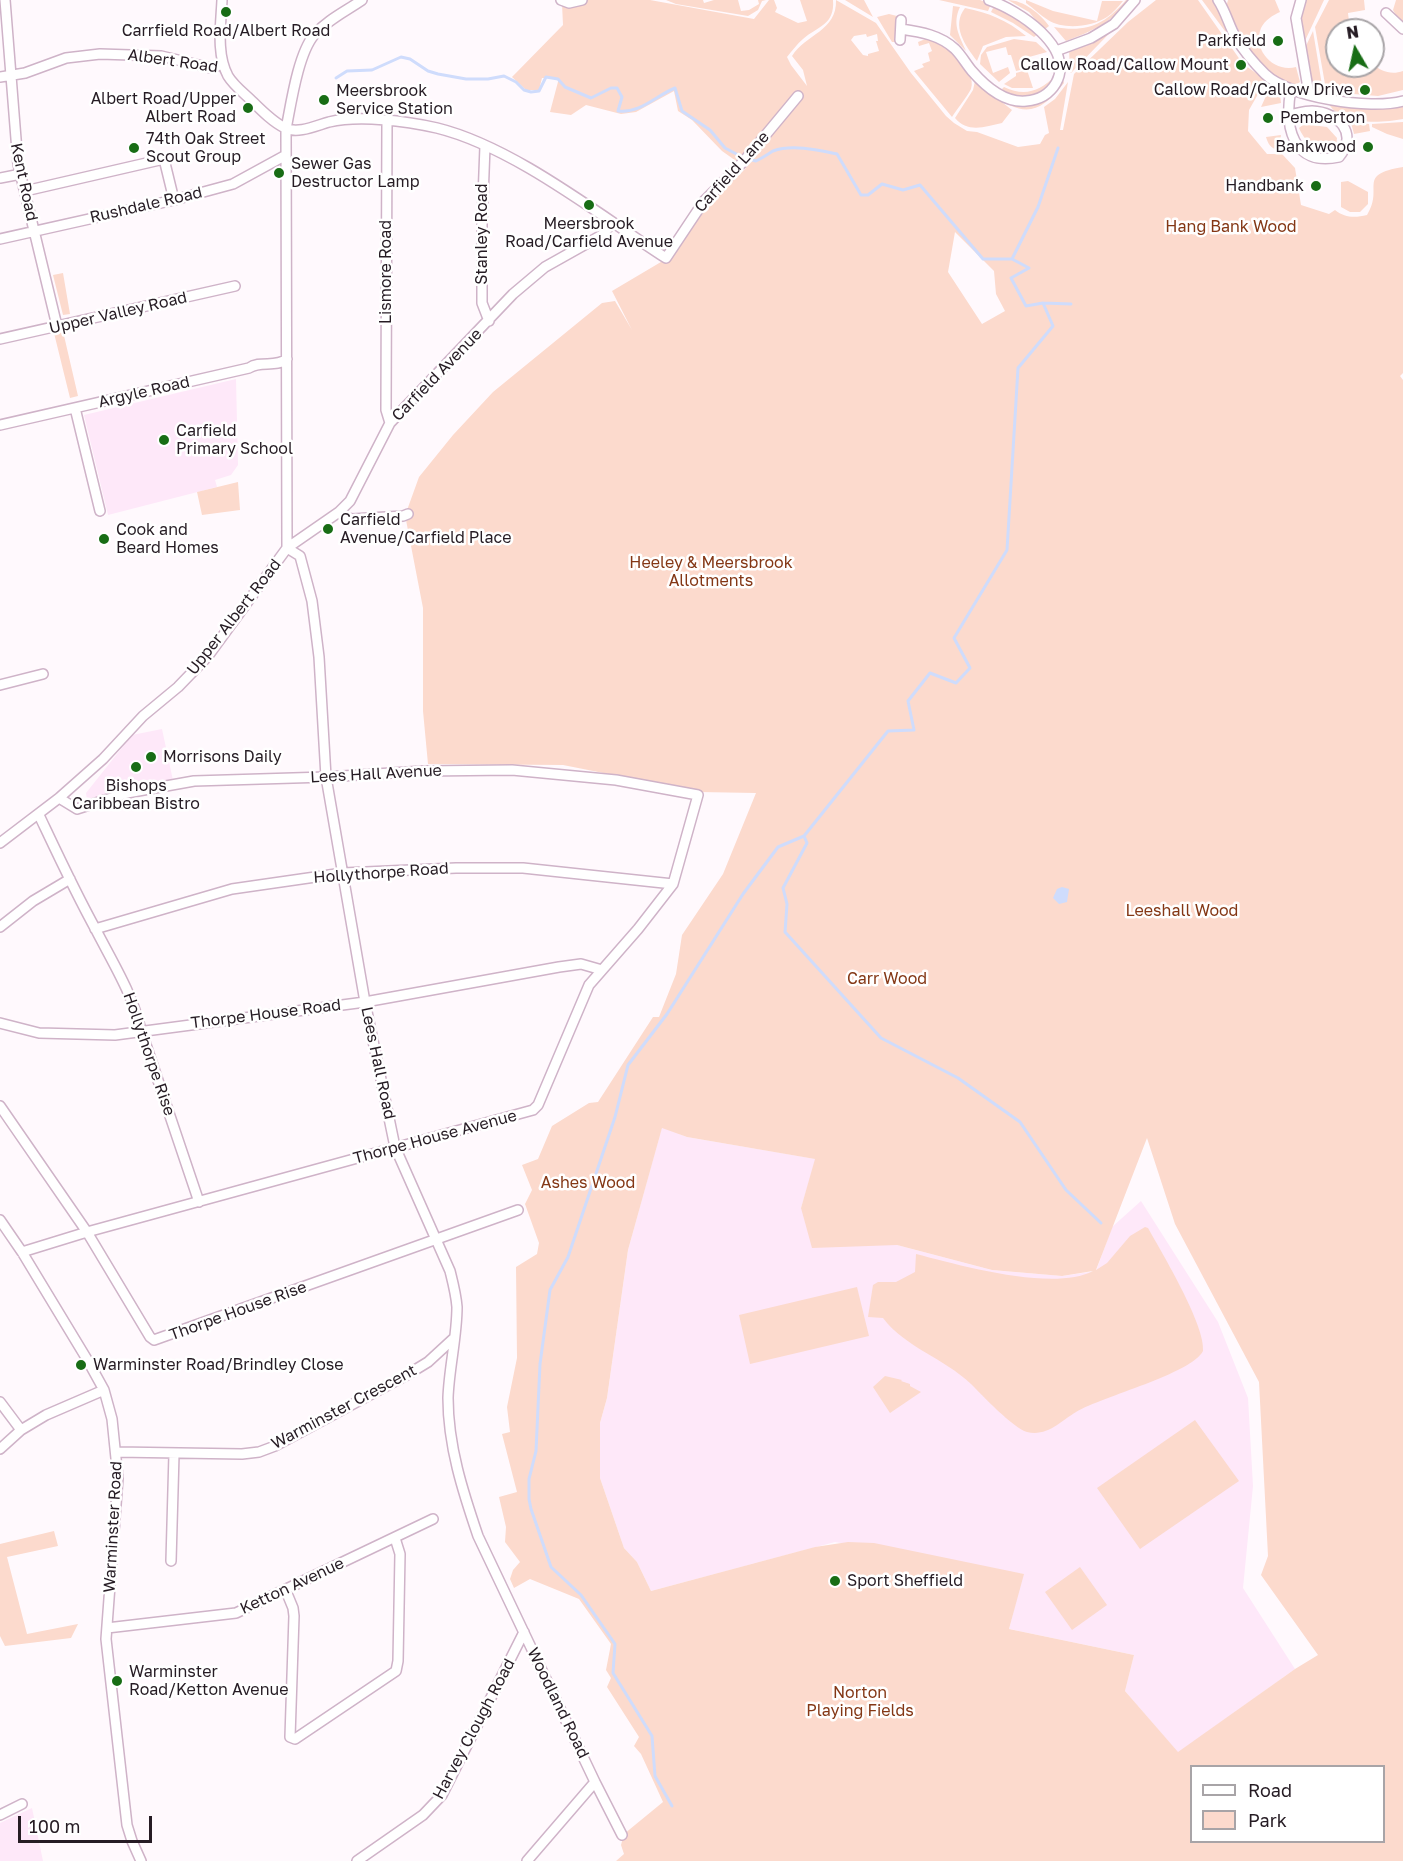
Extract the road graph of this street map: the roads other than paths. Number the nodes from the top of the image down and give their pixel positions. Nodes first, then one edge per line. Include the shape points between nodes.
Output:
1 (5, 0) edge
2 (222, 0) edge
3 (362, 0) edge
4 (561, 0) edge
5 (582, 0) edge
6 (990, 0) edge
7 (1135, 0) edge
8 (1218, 0) edge
9 (1301, 0) edge
10 (1386, 14) dead end
11 (1403, 29) edge
12 (900, 40) dead end
13 (1056, 51) junction
14 (223, 64) junction
15 (11, 75) junction
16 (0, 77) edge
17 (1290, 89) junction
18 (1309, 94) junction
19 (798, 96) dead end
20 (1403, 101) edge
21 (1288, 115) junction
22 (387, 120) junction
23 (286, 129) junction
24 (485, 146) junction
25 (286, 155) junction
26 (21, 174) junction
27 (0, 178) edge
28 (25, 191) junction
29 (174, 200) junction
30 (612, 223) junction
31 (35, 231) junction
32 (0, 239) edge
33 (235, 286) dead end
34 (489, 321) junction
35 (57, 326) junction
36 (0, 339) edge
37 (287, 358) junction
38 (75, 408) junction
39 (390, 423) junction
40 (0, 425) edge
41 (100, 511) dead end
42 (339, 513) junction
43 (408, 514) dead end
44 (287, 548) junction
45 (43, 674) dead end
46 (0, 686) edge
47 (326, 777) junction
48 (698, 795) joint
49 (59, 798) junction
50 (39, 814) junction
51 (0, 843) edge
52 (343, 873) junction
53 (70, 879) junction
54 (673, 884) junction
55 (0, 927) edge
56 (95, 929) junction
57 (603, 970) junction
58 (365, 1002) junction
59 (0, 1023) edge
60 (141, 1030) junction
61 (0, 1106) edge
62 (395, 1147) junction
63 (199, 1202) junction
64 (518, 1210) dead end
65 (0, 1220) edge
66 (87, 1232) junction
67 (436, 1239) junction
68 (22, 1252) junction
69 (453, 1339) junction
70 (104, 1390) junction
71 (0, 1402) edge
72 (21, 1430) junction
73 (0, 1449) edge
74 (117, 1452) junction
75 (174, 1454) junction
76 (433, 1519) dead end
77 (395, 1538) junction
78 (171, 1561) dead end
79 (494, 1570) joint
80 (286, 1591) junction
81 (107, 1628) junction
82 (524, 1632) junction
83 (595, 1782) junction
84 (22, 1804) dead end
85 (0, 1815) edge
86 (622, 1835) dead end
87 (141, 1861) edge
88 (357, 1861) edge
89 (527, 1861) edge

1 - 15 street, Kent Road
2 - 14 street
3 - 23 street, Upper Albert Road via 323,26 311,39 303,56
4 - 5 street
6 - 13 street via 1029,22
7 - 13 street via 1114,24
8 - 17 street via 1237,38 1258,67 1274,82
9 - 18 street via 1296,18
10 - 11 street
12 - 13 street via 901,24 928,33 956,50 996,93 1024,101 1039,99 1050,92 1058,77
14 - 15 street, Albert Road via 211,68 160,56 100,54 66,58
14 - 23 street, Albert Road via 238,88
15 - 16 street, Albert Road
15 - 26 street, Kent Road
17 - 18 street
17 - 21 street
18 - 20 street via 1351,103 1382,105
19 - 30 street, Carfield Lane via 704,201 666,258
21 - 21 street via 1290,134 1309,155 1330,159 1339,157 1347,148 1349,138 1332,117 1309,111
22 - 23 street
22 - 24 street via 437,128
22 - 39 street, Lismore Road via 386,410
23 - 25 street, Upper Albert Road
24 - 30 street
24 - 34 street, Stanley Road via 482,303
25 - 29 street, Rushdale Road via 233,184
25 - 37 street, Upper Albert Road
26 - 27 street
26 - 28 street, Kent Road
28 - 29 street via 164,159
28 - 31 street, Kent Road
29 - 31 street, Rushdale Road
30 - 34 street, Carfield Avenue via 602,235 528,280
31 - 32 street, Rushdale Road
31 - 35 street, Kent Road
33 - 35 street, Upper Valley Road
34 - 39 street, Carfield Avenue
35 - 36 street, Upper Valley Road
37 - 38 street, Argyle Road via 279,363 254,364
37 - 44 street, Upper Albert Road
38 - 40 street, Argyle Road
38 - 41 street
39 - 42 street, Carfield Avenue via 350,501
42 - 43 street via 352,519
42 - 44 street, Carfield Avenue
44 - 47 street, Lees Hall Road via 300,556 312,601
44 - 49 street, Upper Albert Road via 208,656
45 - 46 street
47 - 48 street, Lees Hall Avenue via 512,770 616,780
47 - 49 street, Lees Hall Avenue via 194,781 76,809
47 - 52 street, Lees Hall Road
48 - 54 street, Thorpe House Avenue
49 - 50 street, Upper Albert Road
50 - 51 street, Upper Albert Road
50 - 53 street, Hollythorpe Rise
52 - 54 street, Hollythorpe Road via 523,868
52 - 56 street, Hollythorpe Road via 232,889
52 - 58 street, Lees Hall Road
53 - 55 street
53 - 56 street, Hollythorpe Rise
54 - 57 street, Thorpe House Avenue
56 - 60 street, Hollythorpe Rise via 124,982
57 - 58 street, Thorpe House Road via 581,964 559,966
57 - 62 street, Thorpe House Avenue via 589,985 533,1110
58 - 60 street, Thorpe House Road
58 - 62 street, Lees Hall Road
59 - 60 street, Thorpe House Road via 39,1033 79,1035
60 - 63 street, Hollythorpe Rise
61 - 66 street, Thorpe House Rise
62 - 63 street, Thorpe House Avenue
62 - 67 street, Lees Hall Road
63 - 66 street, Thorpe House Avenue
64 - 67 street, Thorpe House Rise
65 - 68 street, Warminster Road
66 - 67 street, Thorpe House Rise via 154,1340
66 - 68 street, Thorpe House Avenue
67 - 69 street, Lees Hall Road via 455,1290
68 - 70 street, Warminster Road
69 - 75 street, Warminster Crescent via 405,1376 275,1446 242,1454
69 - 79 street, Lees Hall Road via 448,1395 453,1450 478,1536
70 - 72 street
70 - 74 street, Warminster Road
71 - 72 street
72 - 73 street
74 - 75 street, Warminster Crescent
74 - 81 street, Warminster Road via 117,1509
75 - 78 street
76 - 77 street, Ketton Avenue
77 - 80 street, Ketton Avenue
77 - 80 street via 400,1554 398,1667 295,1740 291,1737 294,1617
79 - 82 street, Woodland Road
80 - 81 street, Ketton Avenue via 236,1613
81 - 87 street, Warminster Road via 128,1825
82 - 83 street, Woodland Road
82 - 88 street, Harvey Clough Road via 442,1796 423,1815
83 - 86 street, Woodland Road
83 - 89 street
84 - 85 street

